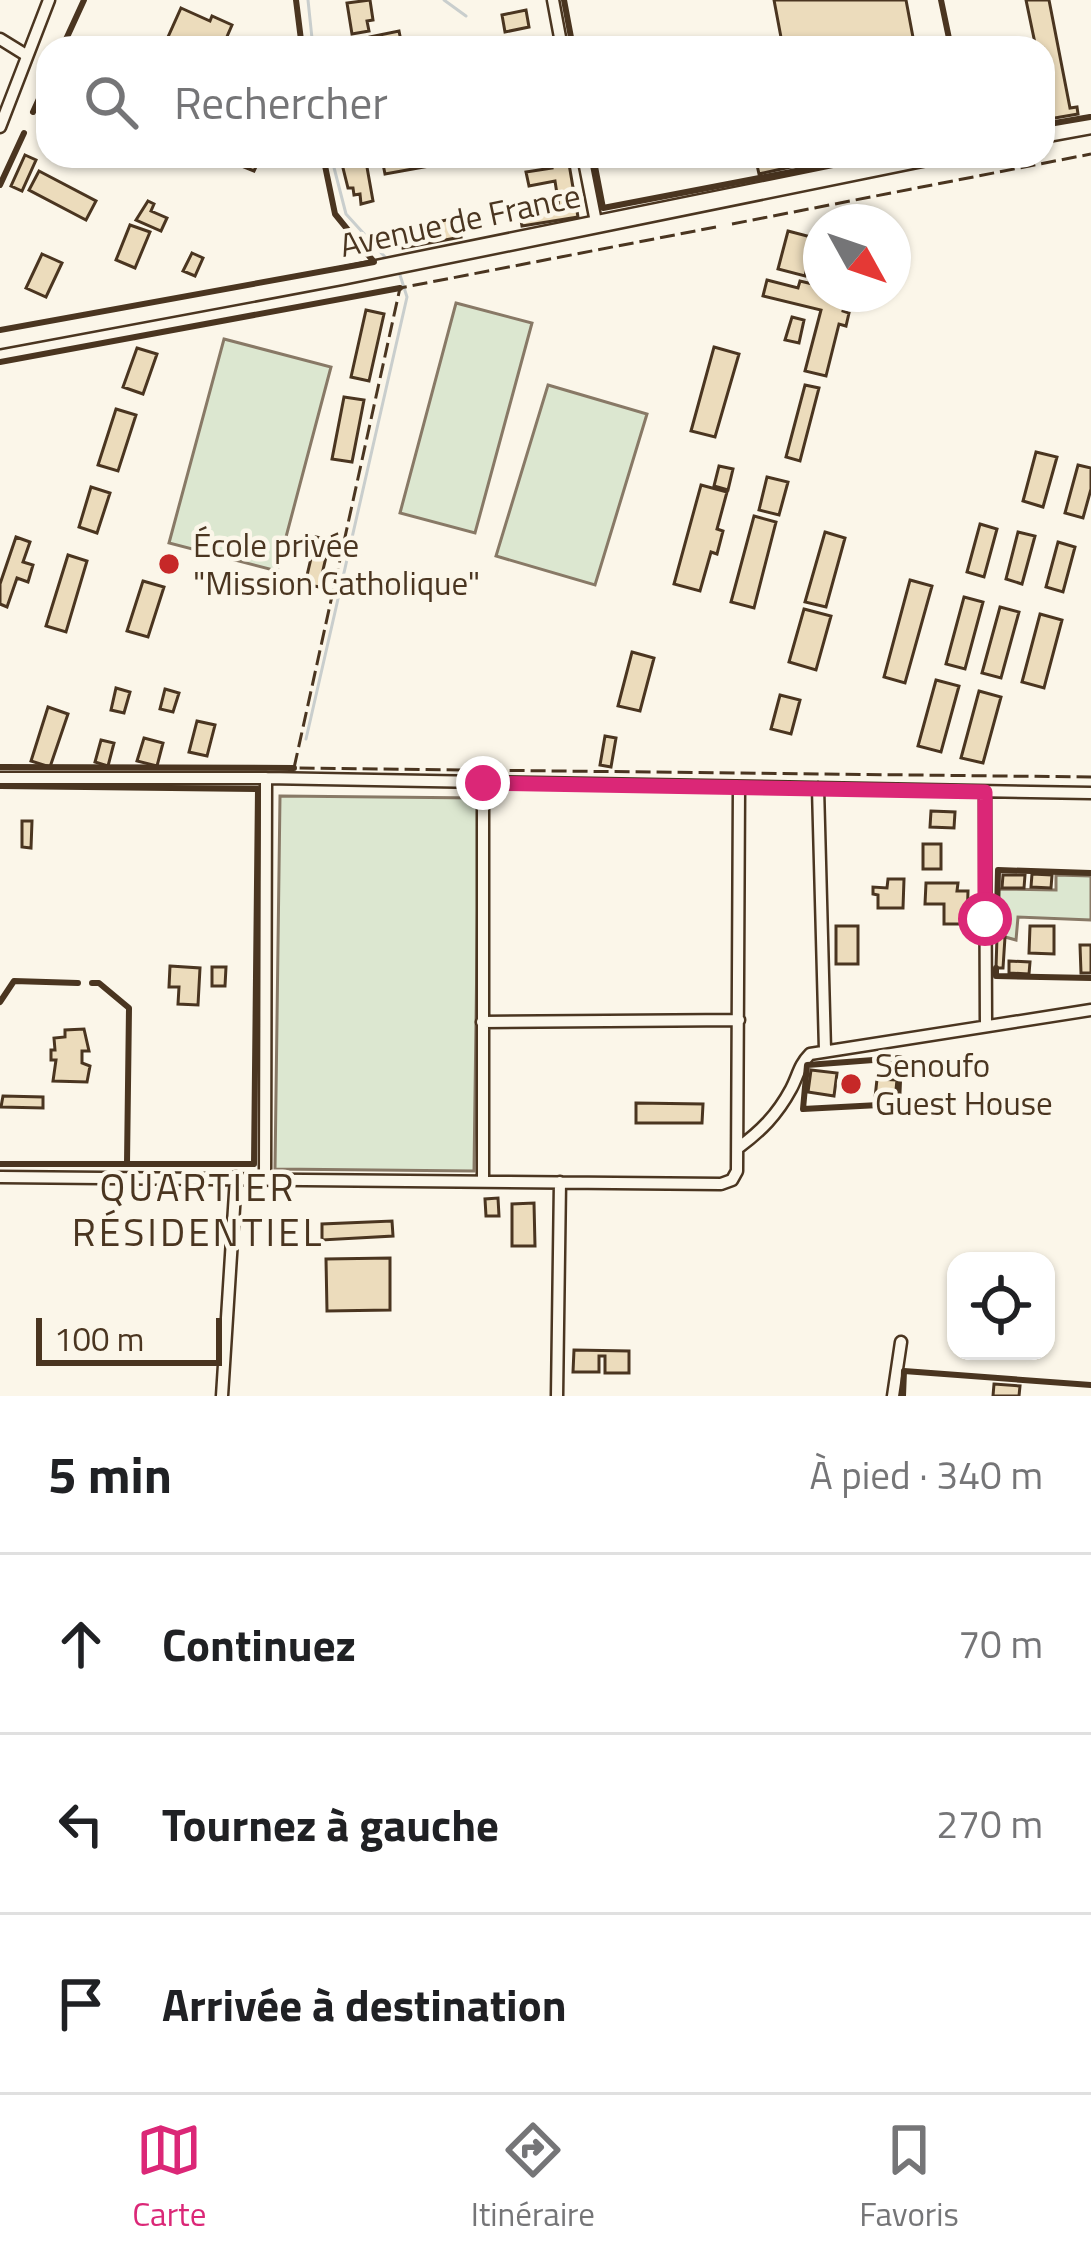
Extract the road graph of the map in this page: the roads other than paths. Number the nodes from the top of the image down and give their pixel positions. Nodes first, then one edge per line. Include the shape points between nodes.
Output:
1 (49, 0) edge
2 (553, 0) edge
3 (560, 36) edge
4 (0, 39) edge
5 (26, 55) junction
6 (1091, 125) edge
7 (0, 127) edge
8 (1055, 132) edge
9 (585, 168) edge
10 (871, 168) edge
11 (596, 222) junction
12 (0, 340) edge
13 (0, 778) edge
14 (266, 778) junction
15 (483, 783) junction
16 (739, 787) junction
17 (818, 788) junction
18 (985, 792) junction
19 (1091, 794) edge
20 (1091, 1010) edge
21 (739, 1021) junction
22 (482, 1022) junction
23 (986, 1026) junction
24 (825, 1050) junction
25 (738, 1148) junction
26 (0, 1177) edge
27 (236, 1177) junction
28 (265, 1178) junction
29 (483, 1180) junction
30 (560, 1181) junction
31 (901, 1342) dead end
32 (222, 1396) edge
33 (557, 1396) edge
34 (892, 1396) edge

1 - 5 street
2 - 3 street
4 - 5 street
5 - 7 street
6 - 8 main road
9 - 11 street
10 - 11 main road, Avenue de France
11 - 12 main road, Avenue de France
13 - 14 street
14 - 15 street
14 - 28 street
15 - 16 street
15 - 22 street
16 - 17 street
16 - 21 street
17 - 18 street
17 - 24 street
18 - 19 street
18 - 23 street
20 - 23 street
21 - 22 street
21 - 25 street
22 - 29 street
23 - 24 street
24 - 25 street via 801,1064 766,1128
25 - 30 street via 735,1176 721,1184
26 - 27 street
27 - 28 street
27 - 32 street
28 - 29 street
29 - 30 street
30 - 33 street
31 - 34 street

